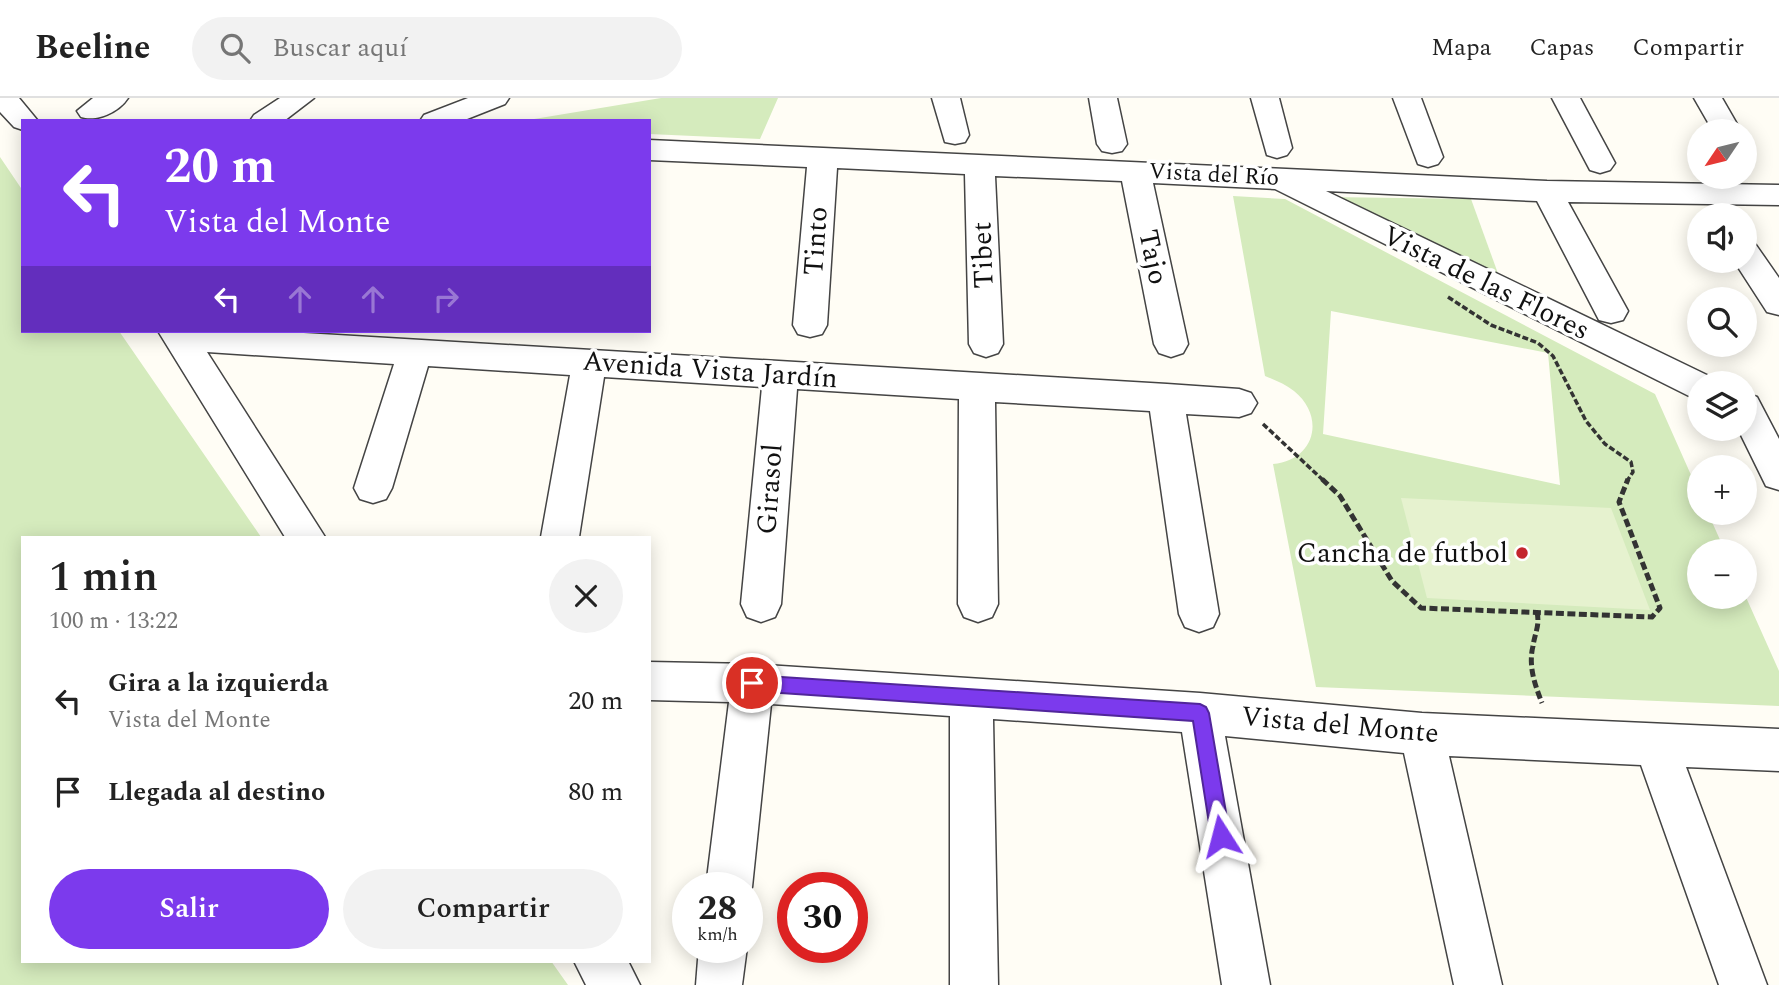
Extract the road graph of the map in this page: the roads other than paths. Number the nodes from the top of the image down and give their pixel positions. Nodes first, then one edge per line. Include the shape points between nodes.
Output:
1 (3, 98) edge
2 (300, 98) edge
3 (495, 98) edge
4 (946, 98) edge
5 (1103, 98) edge
6 (1265, 98) edge
7 (1407, 98) edge
8 (1566, 98) edge
9 (1708, 98) edge
10 (434, 114) edge
11 (22, 119) edge
12 (267, 119) edge
13 (1720, 119) edge
14 (955, 135) dead end
15 (1112, 144) dead end
16 (651, 157) edge
17 (823, 157) junction
18 (1428, 157) dead end
19 (1275, 163) junction
20 (1600, 163) dead end
21 (980, 166) junction
22 (1135, 170) junction
23 (1546, 191) junction
24 (1779, 195) edge
25 (1712, 203) edge
26 (1757, 271) edge
27 (1779, 303) edge
28 (1611, 311) dead end
29 (810, 325) dead end
30 (177, 334) edge
31 (986, 344) dead end
32 (1171, 344) dead end
33 (415, 352) junction
34 (589, 363) junction
35 (781, 374) junction
36 (1687, 381) edge
37 (977, 387) junction
38 (1167, 398) junction
39 (1239, 402) road end
40 (1757, 409) edge
41 (1779, 415) edge
42 (1757, 430) edge
43 (1779, 475) edge
44 (373, 488) dead end
45 (305, 536) edge
46 (560, 536) edge
47 (761, 604) dead end
48 (978, 604) dead end
49 (1199, 614) dead end
50 (651, 681) edge
51 (752, 683) junction
52 (971, 699) junction
53 (1200, 713) junction
54 (1422, 734) junction
55 (1655, 743) junction
56 (1779, 750) edge
57 (731, 872) edge
58 (600, 963) edge
59 (616, 985) edge
60 (974, 985) edge
61 (1246, 985) edge
62 (1478, 985) edge
63 (1743, 985) edge

1 - 11 street
2 - 12 street
3 - 10 street
4 - 14 street
5 - 15 street
6 - 19 street
7 - 18 street
8 - 20 street
9 - 13 street
16 - 17 street, Vista del Río
17 - 21 street, Vista del Río
17 - 29 street, Tinto
19 - 22 street, Vista del Río
19 - 23 street, Vista del Río
19 - 36 street, Vista de las Flores via 1430,256
21 - 22 street, Vista del Río
21 - 31 street, Tibet
22 - 32 street, Tajo
23 - 25 street, Vista del Río
23 - 28 street
24 - 25 street, Vista del Río
26 - 27 street
30 - 33 street, Avenida Vista Jardín
30 - 45 street
33 - 34 street, Avenida Vista Jardín
33 - 44 street
34 - 35 street, Avenida Vista Jardín
34 - 46 street
35 - 37 street, Avenida Vista Jardín
35 - 47 street, Girasol
37 - 38 street, Avenida Vista Jardín
37 - 48 street
38 - 39 street, Avenida Vista Jardín
38 - 49 street
40 - 41 street
42 - 43 street
50 - 51 street, Vista del Monte
51 - 52 street, Vista del Monte
51 - 57 street
52 - 53 street, Vista del Monte
52 - 60 street
53 - 54 street, Vista del Monte
53 - 61 street
54 - 55 street, Vista del Monte
54 - 62 street
55 - 56 street, Vista del Monte
55 - 63 street
58 - 59 street

